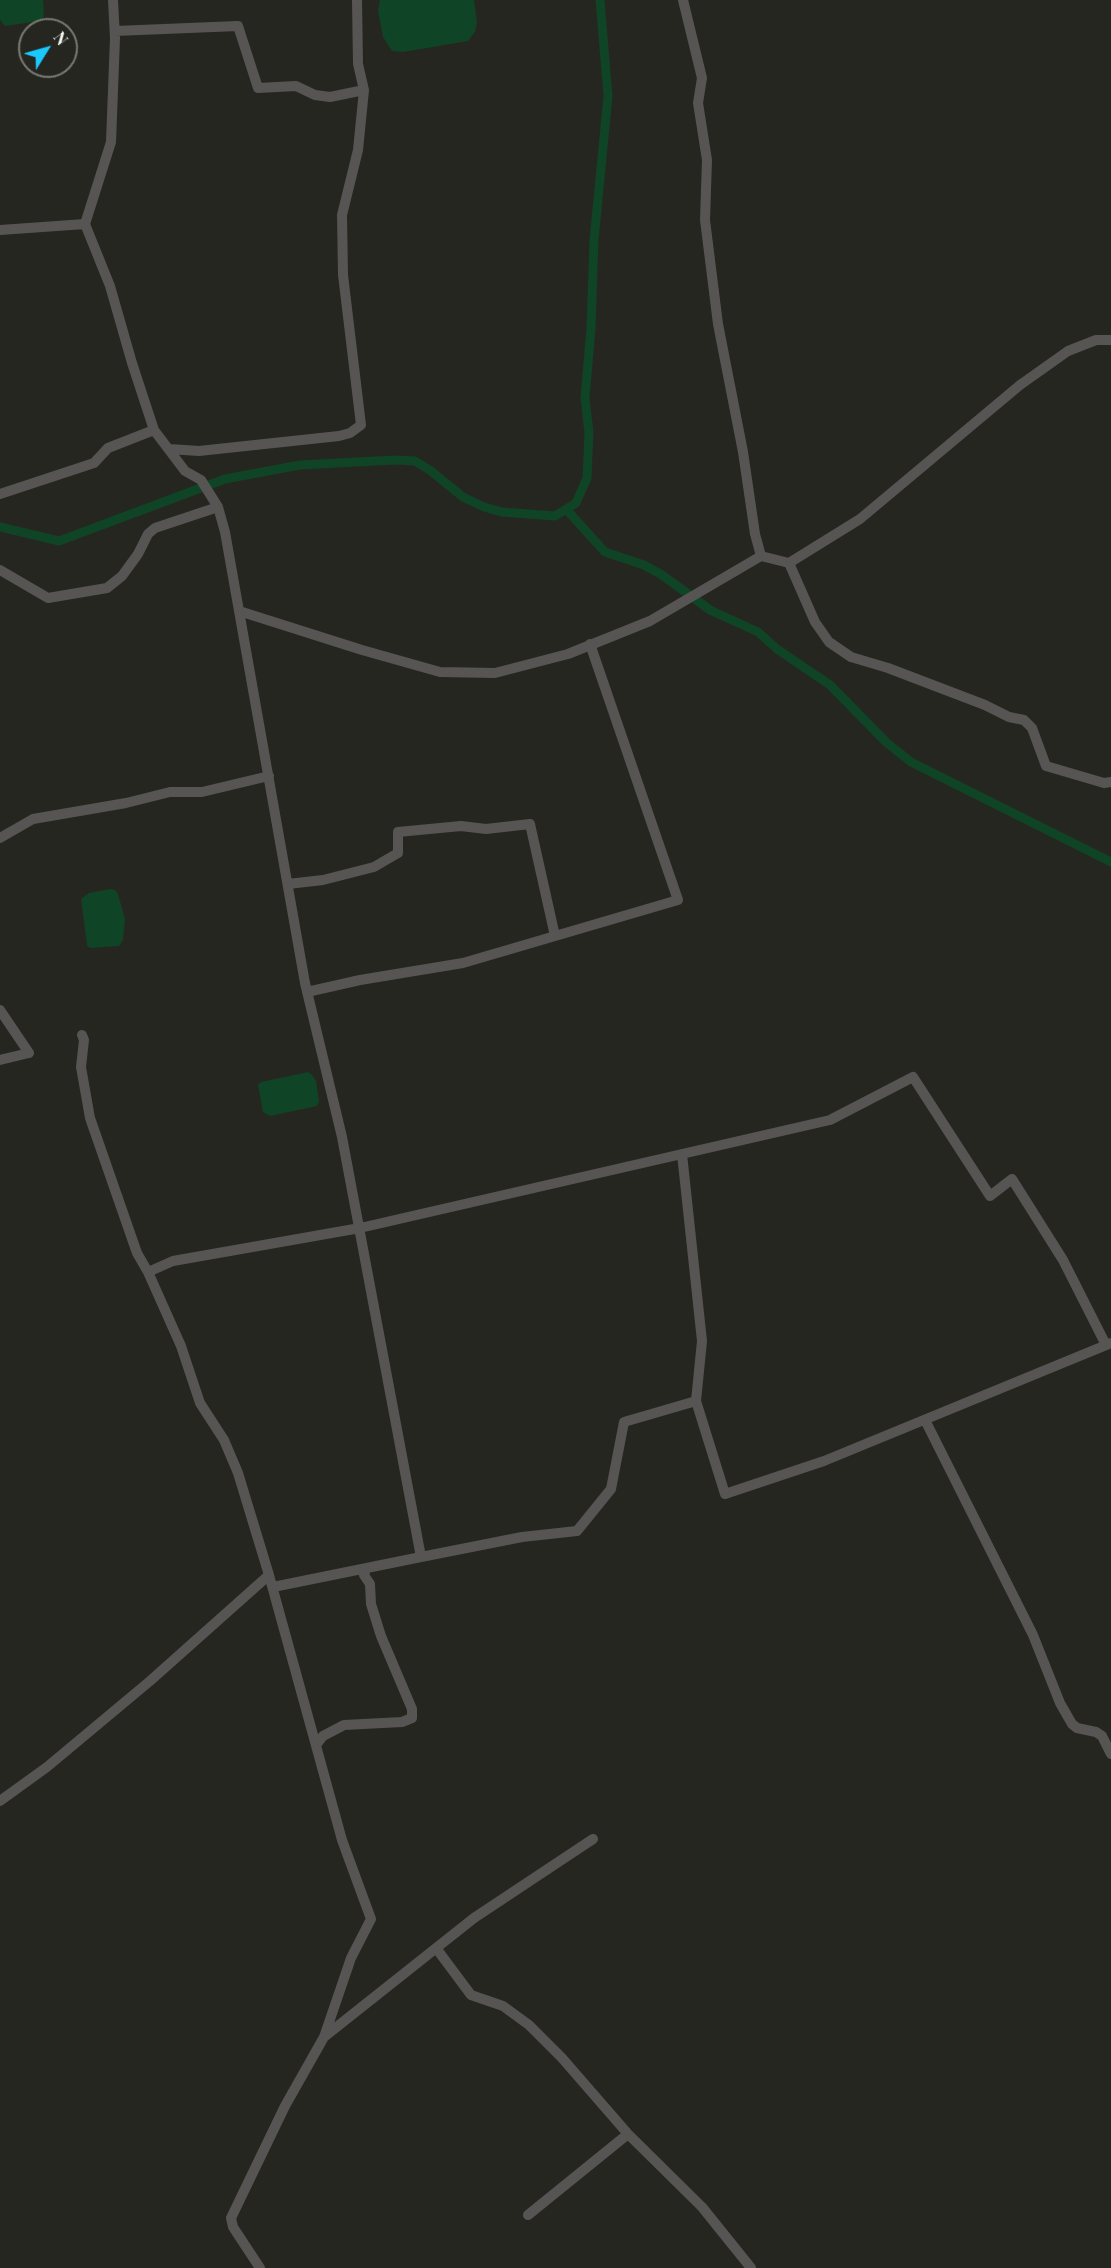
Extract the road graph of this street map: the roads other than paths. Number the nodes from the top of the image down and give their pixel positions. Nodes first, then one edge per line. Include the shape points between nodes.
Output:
1 (113, 0) edge
2 (357, 0) edge
3 (683, 0) edge
4 (115, 31) junction
5 (364, 90) junction
6 (86, 224) junction
7 (0, 230) edge
8 (1111, 340) edge
9 (154, 430) junction
10 (169, 449) junction
11 (0, 494) edge
12 (218, 507) junction
13 (761, 556) junction
14 (789, 563) junction
15 (0, 570) edge
16 (239, 611) junction
17 (590, 644) junction
18 (269, 776) junction
19 (1111, 782) edge
20 (0, 838) edge
21 (288, 884) junction
22 (555, 936) junction
23 (308, 992) junction
24 (0, 1010) edge
25 (82, 1035) dead end
26 (0, 1060) edge
27 (682, 1154) junction
28 (360, 1228) junction
29 (148, 1272) junction
30 (1109, 1344) edge
31 (696, 1401) junction
32 (925, 1420) junction
33 (422, 1557) junction
34 (366, 1569) junction
35 (269, 1575) junction
36 (273, 1587) junction
37 (316, 1745) junction
38 (1111, 1754) edge
39 (0, 1801) edge
40 (593, 1839) dead end
41 (436, 1948) junction
42 (324, 2037) junction
43 (628, 2134) junction
44 (528, 2215) dead end
45 (260, 2268) edge
46 (752, 2268) edge

1 - 4 street
2 - 5 street via 358,64
3 - 13 street via 702,78 698,103 706,160 705,220 718,324
4 - 5 street via 238,26 258,88 296,86 315,95 330,96
4 - 6 street via 111,142
5 - 10 street via 358,150 342,215 343,275 361,425 339,436 199,451
6 - 7 street
6 - 9 street via 110,286
8 - 14 street via 1096,340 1068,351 1020,385 860,519
9 - 10 street
9 - 11 street via 108,448 94,463
10 - 12 street via 186,471 201,480
12 - 15 street via 155,528 122,576 106,588 48,598
12 - 16 street
13 - 14 street
13 - 17 street via 650,621
14 - 19 street via 815,622 830,642 851,657 1024,720 1032,728 1046,766
16 - 17 street via 440,672 495,673 568,654
16 - 18 street
17 - 22 street via 678,900
18 - 20 street via 202,792 170,792 33,819
18 - 21 street
21 - 22 street via 374,867 398,853 398,832 530,824
21 - 23 street
22 - 23 street via 463,963
23 - 28 street
24 - 26 street via 29,1053
25 - 29 street via 81,1067 90,1118
27 - 28 street
27 - 30 street via 830,1120 913,1077 990,1196 1012,1179
27 - 31 street via 702,1341
28 - 29 street via 173,1261
28 - 33 street
29 - 35 street via 181,1346 200,1403 224,1440 238,1473
30 - 32 street
31 - 32 street via 725,1494 824,1461
31 - 33 street via 624,1422 611,1489 577,1531 522,1537
32 - 38 street via 1033,1635 1060,1703 1072,1724 1102,1736
33 - 34 street
34 - 36 street
34 - 37 street via 371,1604 412,1709 412,1718 344,1725 323,1736
35 - 36 street
35 - 39 street via 141,1688
36 - 37 street
37 - 42 street via 342,1840 371,1919 351,1958
40 - 41 street
41 - 42 street
41 - 43 street via 471,1995 503,2006 529,2025
42 - 45 street via 285,2106 231,2218 233,2228
43 - 44 street
43 - 46 street via 702,2207

